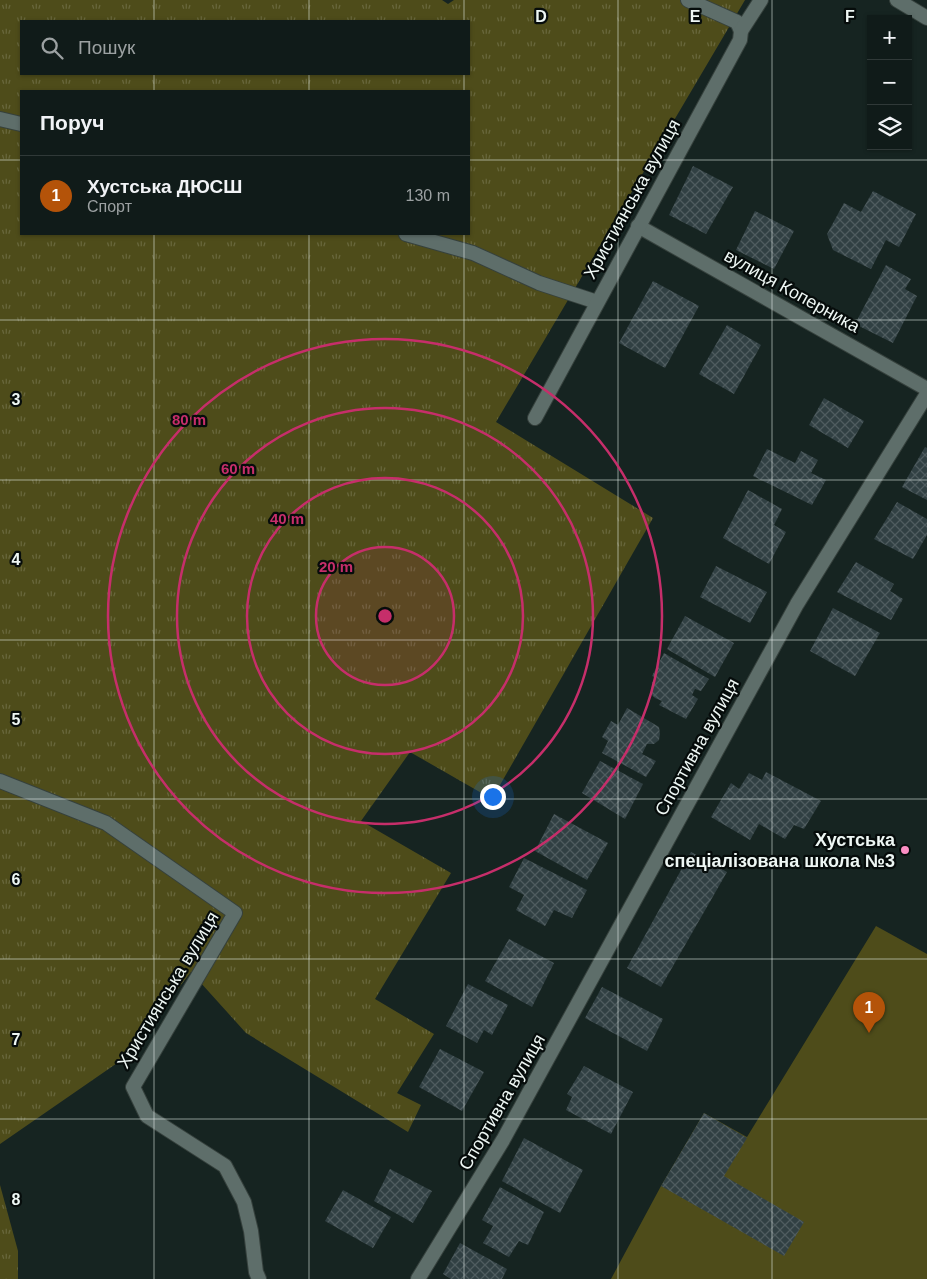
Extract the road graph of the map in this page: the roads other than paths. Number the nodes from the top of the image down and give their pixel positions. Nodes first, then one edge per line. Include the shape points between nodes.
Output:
1 (688, 0) edge
2 (761, 0) edge
3 (897, 0) edge
4 (927, 18) edge
5 (741, 31) junction
6 (0, 118) edge
7 (20, 124) edge
8 (638, 226) junction
9 (410, 235) edge
10 (597, 302) junction
11 (927, 389) edge
12 (927, 394) edge
13 (535, 418) dead end
14 (0, 781) edge
15 (259, 1279) edge
16 (418, 1279) edge

1 - 5 street via 737,22
2 - 5 street, Християнська вулиця
3 - 4 street
5 - 8 street, Християнська вулиця via 740,40
6 - 7 street
8 - 10 street, Християнська вулиця
8 - 11 street, вулиця Коперника
9 - 10 street via 473,253 540,283
10 - 13 street, Християнська вулиця
12 - 16 street, Спортивна вулиця via 797,604 503,1140
14 - 15 street, Християнська вулиця via 106,823 235,913 132,1087 147,1116 225,1166 244,1202

